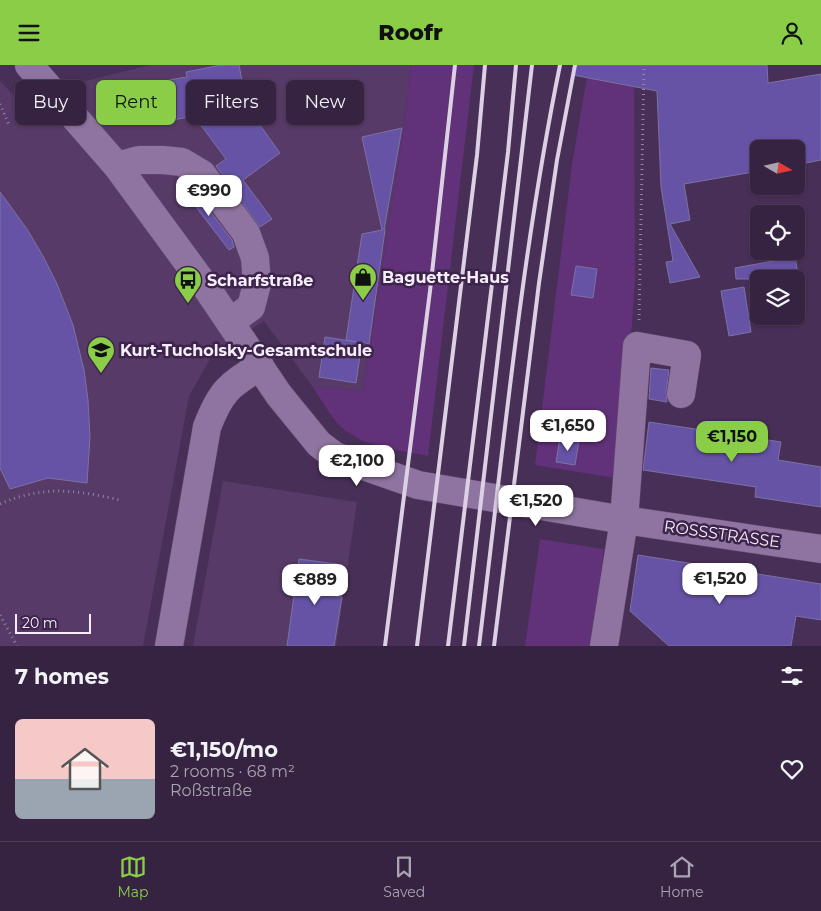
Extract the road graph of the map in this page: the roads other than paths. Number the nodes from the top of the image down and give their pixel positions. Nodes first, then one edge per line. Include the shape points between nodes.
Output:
1 (36, 67) edge
2 (117, 166) junction
3 (230, 322) junction
4 (260, 366) junction
5 (681, 394) dead end
6 (624, 520) junction
7 (821, 549) edge
8 (169, 646) edge
9 (604, 646) edge

1 - 2 street, ROSSSTRASSE
2 - 3 street, ROSSSTRASSE
2 - 3 street via 139,160 182,163 202,175 246,233 255,258 257,284 251,307
3 - 4 street, ROSSSTRASSE
4 - 6 street, ROSSSTRASSE via 319,444 335,456 418,485
4 - 8 street via 222,395 207,427
5 - 6 street via 687,355 637,346
6 - 7 street, ROSSSTRASSE
6 - 9 street

